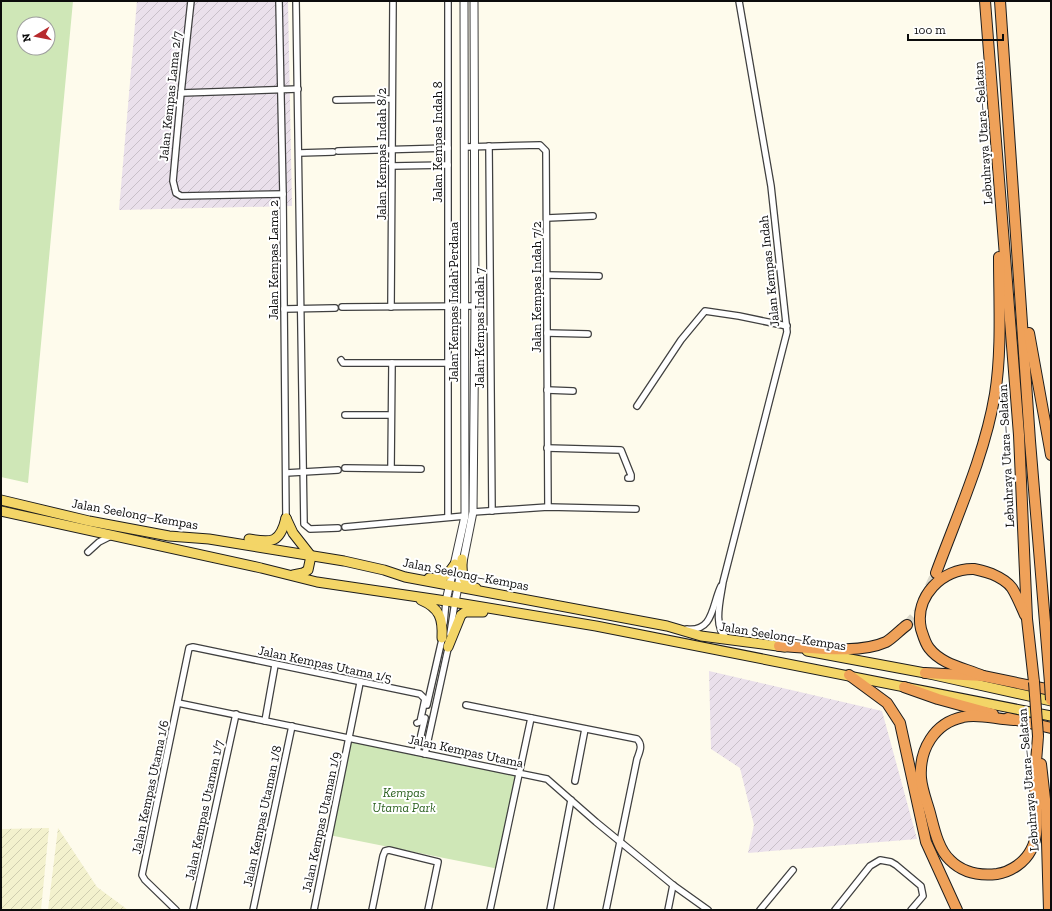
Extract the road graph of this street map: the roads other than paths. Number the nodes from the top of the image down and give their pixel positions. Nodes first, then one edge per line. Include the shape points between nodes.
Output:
1 (191, 1) edge
2 (279, 1) edge
3 (296, 1) edge
4 (393, 1) edge
5 (448, 1) edge
6 (464, 1) edge
7 (474, 1) edge
8 (739, 1) edge
9 (985, 1) edge
10 (1000, 1) edge
11 (281, 89) junction
12 (298, 89) junction
13 (181, 92) junction
14 (392, 99) junction
15 (336, 100) dead end
16 (489, 146) junction
17 (465, 147) junction
18 (475, 147) junction
19 (448, 148) junction
20 (392, 149) junction
21 (299, 153) junction
22 (448, 165) junction
23 (392, 166) junction
24 (1000, 186) junction
25 (283, 194) junction
26 (593, 216) dead end
27 (547, 218) junction
28 (547, 275) junction
29 (599, 276) dead end
30 (1021, 292) junction
31 (475, 306) junction
32 (342, 307) dead end
33 (391, 307) junction
34 (448, 307) junction
35 (465, 307) junction
36 (335, 308) dead end
37 (284, 309) junction
38 (301, 309) junction
39 (786, 326) junction
40 (547, 333) junction
41 (588, 334) dead end
42 (341, 360) dead end
43 (392, 363) junction
44 (448, 363) junction
45 (547, 390) junction
46 (573, 390) dead end
47 (637, 406) dead end
48 (345, 415) dead end
49 (392, 415) junction
50 (547, 448) junction
51 (1051, 455) edge
52 (345, 468) dead end
53 (391, 468) junction
54 (421, 469) dead end
55 (338, 470) dead end
56 (304, 472) junction
57 (286, 473) junction
58 (628, 478) dead end
59 (1, 500) edge
60 (548, 507) junction
61 (636, 509) dead end
62 (1, 510) edge
63 (492, 511) junction
64 (473, 512) junction
65 (466, 516) junction
66 (448, 517) junction
67 (286, 518) junction
68 (345, 527) dead end
69 (338, 528) dead end
70 (111, 536) junction
71 (209, 539) junction
72 (88, 552) dead end
73 (311, 556) junction
74 (458, 562) junction
75 (384, 570) junction
76 (936, 573) tunnel mouth
77 (290, 575) junction
78 (723, 582) junction
79 (453, 587) junction
80 (407, 595) junction
81 (521, 599) junction
82 (450, 602) junction
83 (1027, 620) junction
84 (907, 625) tunnel mouth
85 (596, 626) junction
86 (667, 626) junction
87 (442, 638) junction
88 (738, 642) junction
89 (779, 646) junction
90 (193, 647) joint
91 (448, 647) junction
92 (1049, 650) edge
93 (275, 665) junction
94 (925, 673) junction
95 (849, 675) junction
96 (983, 676) junction
97 (360, 683) junction
98 (904, 686) junction
99 (1050, 686) edge
100 (1051, 701) edge
101 (178, 703) junction
102 (466, 705) dead end
103 (236, 714) junction
104 (1051, 716) edge
105 (531, 718) junction
106 (1014, 720) junction
107 (265, 721) junction
108 (417, 723) dead end
109 (292, 726) junction
110 (1051, 728) edge
111 (585, 729) junction
112 (1038, 736) junction
113 (349, 738) junction
114 (417, 752) junction
115 (425, 754) junction
116 (520, 773) junction
117 (575, 781) dead end
118 (571, 800) junction
119 (621, 841) junction
120 (793, 870) dead end
121 (673, 885) junction
122 (176, 910) edge
123 (193, 910) edge
124 (253, 910) edge
125 (314, 910) edge
126 (372, 910) edge
127 (428, 910) edge
128 (490, 910) edge
129 (550, 910) edge
130 (606, 910) edge
131 (668, 910) edge
132 (708, 910) edge
133 (760, 910) edge
134 (835, 910) edge
135 (911, 910) edge
136 (957, 910) edge
137 (1049, 910) edge

1 - 13 street, Jalan Kempas Lama 2/7
2 - 11 street, Jalan Kempas Lama 2
3 - 12 street
4 - 14 street, Jalan Kempas Indah 8/2
5 - 19 street, Jalan Kempas Indah 8
6 - 17 street, Jalan Kempas Indah Perdana
7 - 18 street, Jalan Kempas Indah Perdana
8 - 39 street, Jalan Kempas Indah via 770,186
9 - 24 highway, Lebuhraya Utara–Selatan
10 - 30 highway, Lebuhraya Utara–Selatan
11 - 12 street
11 - 13 street
11 - 25 street, Jalan Kempas Lama 2
12 - 21 street
13 - 25 street, Jalan Kempas Lama 2/7 via 173,181 176,193 181,196
14 - 15 street
14 - 20 street, Jalan Kempas Indah 8/2
16 - 18 street, Jalan Kempas Indah 7/2
16 - 27 street, Jalan Kempas Indah 7/2 via 540,145 545,148
16 - 63 street, Jalan Kempas Indah 7
17 - 18 street, Jalan Kempas Indah 7/2
17 - 35 street, Jalan Kempas Indah Perdana
18 - 31 street, Jalan Kempas Indah Perdana
19 - 20 street
19 - 22 street, Jalan Kempas Indah 8
20 - 21 street
20 - 23 street, Jalan Kempas Indah 8/2
21 - 38 street
22 - 23 street
22 - 34 street, Jalan Kempas Indah 8
23 - 33 street, Jalan Kempas Indah 8/2
24 - 76 highway via 1000,324 995,393 987,429
24 - 83 highway, Lebuhraya Utara–Selatan via 1019,435
25 - 37 street, Jalan Kempas Lama 2
26 - 27 street
27 - 28 street, Jalan Kempas Indah 7/2
28 - 29 street
28 - 40 street, Jalan Kempas Indah 7/2
30 - 51 highway
30 - 92 highway, Lebuhraya Utara–Selatan via 1030,441
31 - 35 street
31 - 64 street, Jalan Kempas Indah Perdana
32 - 33 street
33 - 34 street
34 - 35 street
34 - 44 street, Jalan Kempas Indah 8
35 - 65 street, Jalan Kempas Indah Perdana
36 - 38 street
37 - 38 street
37 - 57 street, Jalan Kempas Lama 2
38 - 56 street
39 - 47 street via 705,311
39 - 78 street, Jalan Kempas Indah via 787,332 769,408
40 - 41 street
40 - 45 street, Jalan Kempas Indah 7/2
42 - 43 street via 344,363
43 - 44 street
43 - 49 street
44 - 66 street, Jalan Kempas Indah 8
45 - 46 street
45 - 50 street, Jalan Kempas Indah 7/2
48 - 49 street
49 - 53 street
50 - 58 street via 621,450 631,475 631,478
50 - 60 street, Jalan Kempas Indah 7/2
52 - 53 street
53 - 54 street
55 - 56 street
56 - 57 street
56 - 69 street via 304,524 310,530
57 - 67 street, Jalan Kempas Lama 2
59 - 71 main road, Jalan Seelong–Kempas via 89,521 169,536
60 - 61 street
60 - 63 street
62 - 70 main road, Jalan Seelong–Kempas
63 - 64 street
64 - 74 street, Jalan Kempas Indah Perdana
65 - 66 street
65 - 74 street, Jalan Kempas Indah Perdana
66 - 68 street
67 - 71 main road via 280,535 272,541
67 - 73 main road via 293,533
70 - 72 street via 98,542
70 - 77 main road, Jalan Seelong–Kempas
71 - 73 main road, Jalan Seelong–Kempas
73 - 75 main road, Jalan Seelong–Kempas
73 - 77 main road via 308,570 298,575
74 - 75 main road via 448,575 438,579
74 - 79 street
74 - 81 main road via 468,585
75 - 79 main road, Jalan Seelong–Kempas via 405,578
77 - 80 main road, Jalan Seelong–Kempas via 317,582
78 - 86 street via 711,616 703,627 692,629
78 - 88 street via 720,629 726,637
79 - 81 main road, Jalan Seelong–Kempas
79 - 82 street
80 - 82 main road, Jalan Seelong–Kempas
80 - 87 main road via 427,602 436,609 443,623
81 - 86 main road, Jalan Seelong–Kempas
82 - 85 main road, Jalan Seelong–Kempas
82 - 87 street
82 - 91 street
83 - 96 highway via 1011,587 1000,577 981,570 948,575 926,595 921,605 920,621 929,648 952,665
83 - 112 highway, Lebuhraya Utara–Selatan, bridge
84 - 89 highway via 887,641 872,647 847,649
85 - 91 main road via 551,625 498,614 465,612 458,620
85 - 95 main road, Jalan Seelong–Kempas
86 - 88 main road, Jalan Seelong–Kempas via 701,636
87 - 114 street
88 - 89 main road, Jalan Seelong–Kempas
89 - 94 main road, Jalan Seelong–Kempas
90 - 93 street, Jalan Kempas Utama 1/5
90 - 101 street, Jalan Kempas Utama 1/6 via 189,648 187,653
91 - 115 street
92 - 99 highway, Lebuhraya Utara–Selatan
93 - 97 street, Jalan Kempas Utama 1/5
93 - 107 street
94 - 96 highway
94 - 100 main road, Jalan Seelong–Kempas
95 - 98 main road, Jalan Seelong–Kempas
95 - 136 highway via 887,703 900,723 926,842
96 - 99 highway
97 - 108 street, Jalan Kempas Utama 1/5 via 423,696 425,699 420,722
97 - 113 street, Jalan Kempas Utaman 1/9
98 - 104 main road, Jalan Seelong–Kempas
98 - 106 highway via 938,699
99 - 100 highway, Lebuhraya Utara–Selatan, bridge
101 - 103 street, Jalan Kempas Utama
101 - 122 street, Jalan Kempas Utama 1/6 via 142,875
102 - 105 street
103 - 107 street, Jalan Kempas Utama
103 - 123 street, Jalan Kempas Utaman 1/7
105 - 111 street
105 - 116 street
106 - 110 highway
106 - 112 highway via 964,717 941,727 924,749 921,779 934,830 949,859 960,868 973,874 1001,873 1019,864 1032,850 1037,825 1035,789
107 - 109 street, Jalan Kempas Utama
109 - 113 street, Jalan Kempas Utama
109 - 124 street, Jalan Kempas Utaman 1/8
111 - 117 street
111 - 119 street via 637,739 640,742 641,748
112 - 137 highway, Lebuhraya Utara–Selatan via 1046,808
113 - 114 street, Jalan Kempas Utama
113 - 125 street, Jalan Kempas Utaman 1/9
114 - 115 street, Jalan Kempas Utama
115 - 116 street, Jalan Kempas Utama
116 - 118 street, Jalan Kempas Utama via 547,779
116 - 128 street
118 - 119 street, Jalan Kempas Utama
118 - 129 street
119 - 121 street, Jalan Kempas Utama
119 - 130 street
120 - 133 street
121 - 131 street
121 - 132 street, Jalan Kempas Utama
126 - 127 street via 385,851 389,850 438,862
134 - 135 street via 870,866 880,860 891,862 921,886 923,896

